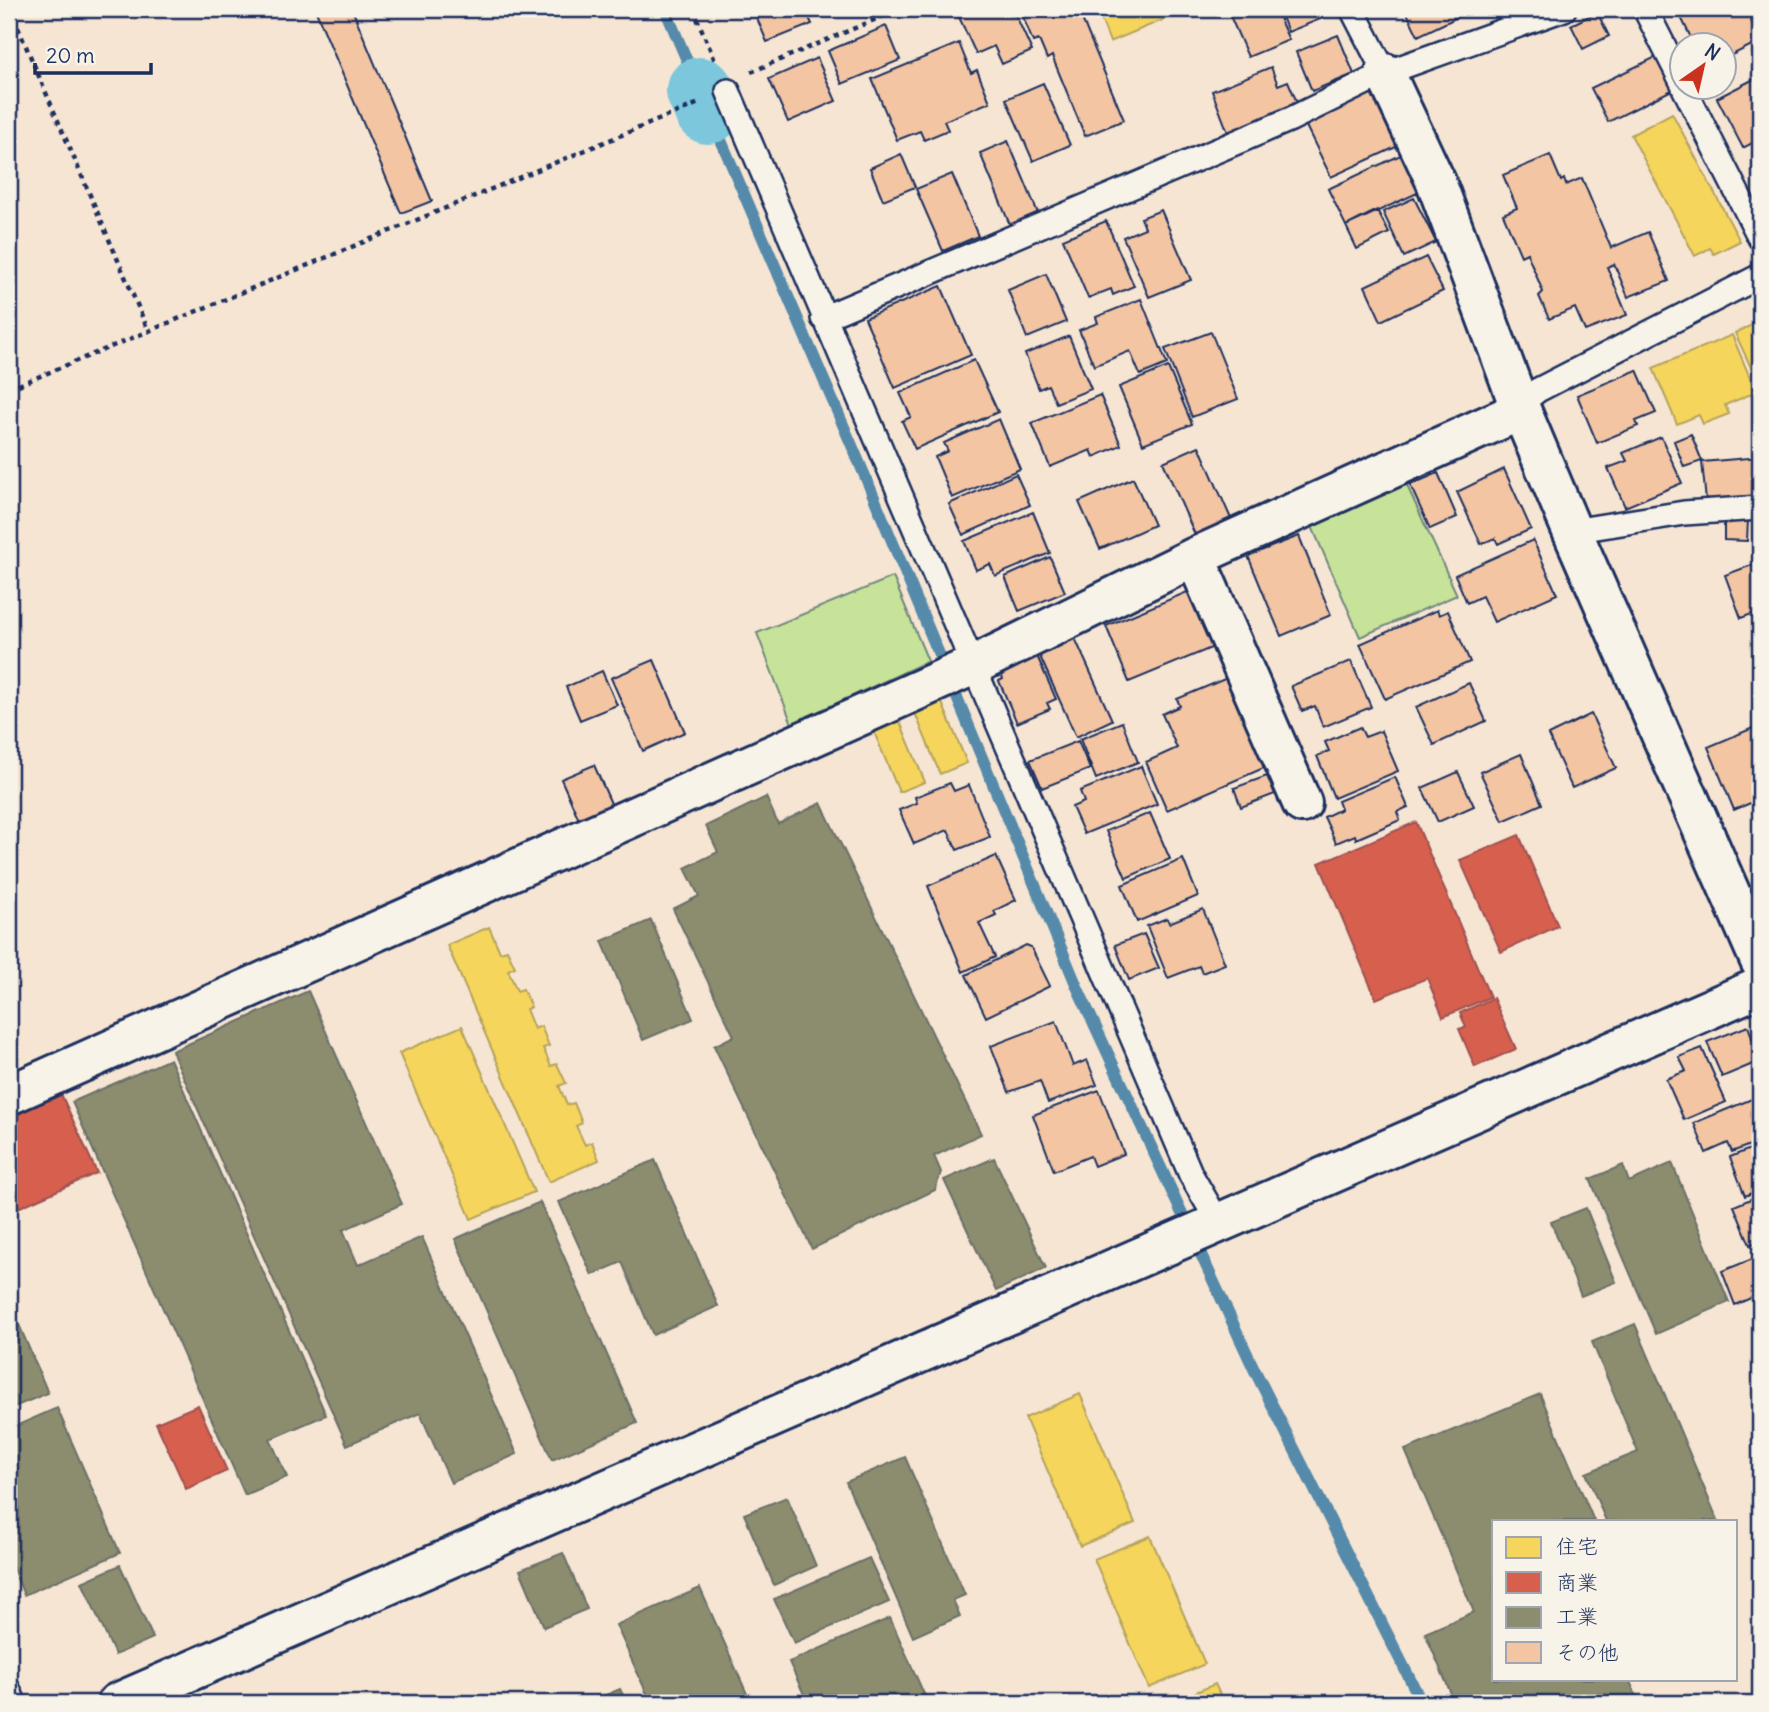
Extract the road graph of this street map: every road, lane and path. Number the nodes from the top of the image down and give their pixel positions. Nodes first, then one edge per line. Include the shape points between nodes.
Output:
1 (10, 9) edge
2 (693, 9) edge
3 (900, 9) edge
4 (1352, 9) edge
5 (1564, 9) edge
6 (1644, 9) edge
7 (1668, 55) edge
8 (1385, 73) junction
9 (726, 87) junction
10 (1691, 102) edge
11 (694, 104) dead end
12 (1760, 238) edge
13 (1760, 276) edge
14 (823, 318) junction
15 (148, 330) junction
16 (9, 389) edge
17 (1519, 405) junction
18 (1760, 508) edge
19 (1572, 531) junction
20 (1195, 558) junction
21 (956, 673) junction
22 (1302, 803) dead end
23 (1760, 961) edge
24 (1760, 987) edge
25 (9, 1095) edge
26 (1216, 1226) junction
27 (9, 1691) edge
28 (14, 1703) edge
29 (117, 1703) edge

1 - 15 path
2 - 9 path
3 - 9 path
4 - 8 lane
5 - 8 lane
6 - 7 lane
8 - 14 lane via 1291,119
8 - 17 street via 1436,182
9 - 14 lane
10 - 12 lane
11 - 15 path
13 - 17 lane via 1538,390
14 - 21 lane
15 - 16 path
17 - 19 street
17 - 20 street via 1506,417
18 - 19 lane via 1684,513
19 - 23 street
20 - 21 street
20 - 22 street
21 - 25 street
21 - 26 lane
24 - 26 street
26 - 29 street
27 - 28 lane

